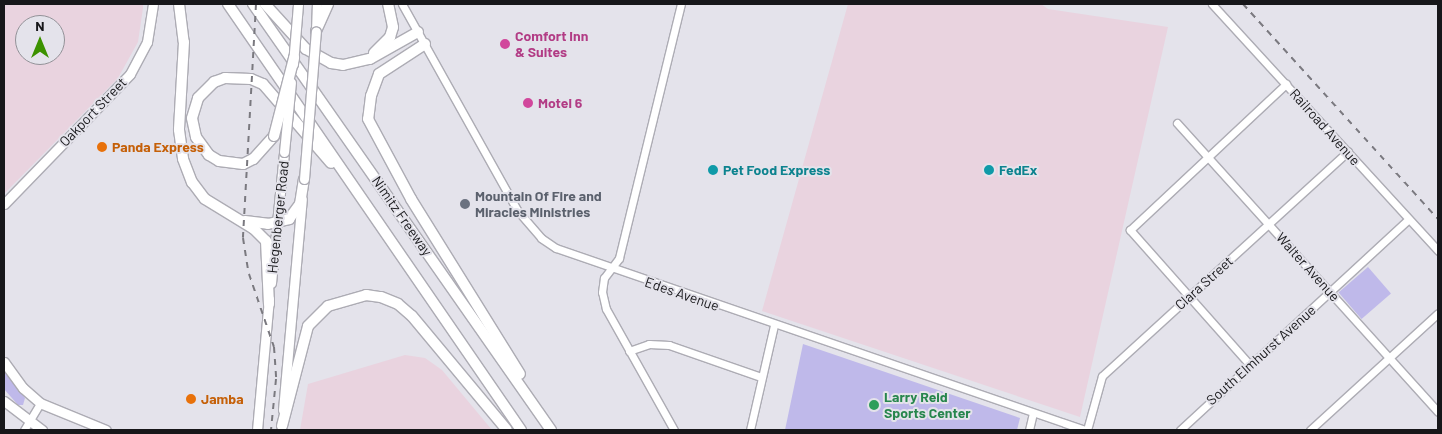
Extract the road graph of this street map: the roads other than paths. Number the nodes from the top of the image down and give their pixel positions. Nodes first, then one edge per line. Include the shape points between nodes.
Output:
1 (153, 4) edge
2 (179, 4) edge
3 (228, 4) edge
4 (252, 4) edge
5 (265, 4) edge
6 (298, 4) edge
7 (317, 4) edge
8 (328, 4) edge
9 (388, 4) edge
10 (402, 4) edge
11 (680, 4) edge
12 (1212, 4) edge
13 (316, 31) junction
14 (418, 32) junction
15 (425, 44) junction
16 (294, 58) junction
17 (356, 63) junction
18 (1286, 84) junction
19 (1177, 123) dead end
20 (1348, 151) junction
21 (1207, 157) junction
22 (304, 179) junction
23 (348, 179) junction
24 (4, 204) edge
25 (229, 216) junction
26 (1409, 218) junction
27 (278, 224) junction
28 (1269, 225) junction
29 (1438, 251) edge
30 (611, 269) junction
31 (1330, 293) junction
32 (1188, 297) junction
33 (269, 304) junction
34 (1438, 313) edge
35 (774, 325) junction
36 (629, 351) junction
37 (1390, 358) junction
38 (4, 362) edge
39 (1250, 365) junction
40 (761, 377) junction
41 (4, 401) edge
42 (40, 403) junction
43 (1438, 412) edge
44 (1033, 413) junction
45 (26, 426) edge
46 (282, 428) edge
47 (42, 430) edge
48 (106, 430) edge
49 (257, 430) edge
50 (507, 430) edge
51 (521, 430) edge
52 (553, 430) edge
53 (674, 430) edge
54 (750, 430) edge
55 (1029, 430) edge
56 (1086, 430) edge
57 (1180, 430) edge
58 (1310, 430) edge

1 - 24 main road, Oakport Street via 147,42 130,74
2 - 25 highway via 184,42 179,130 183,158 198,191
3 - 23 highway, Nimitz Freeway
4 - 52 highway, Nimitz Freeway
5 - 17 highway via 319,58 331,63
6 - 16 main road, Hegenberger Road, bridge
7 - 13 main road, Hegenberger Road
8 - 13 highway
9 - 17 highway via 394,27 390,37 375,53
10 - 14 street, Edes Avenue
11 - 30 street via 619,258
12 - 18 street, Railroad Avenue
13 - 22 main road, Hegenberger Road, bridge
14 - 15 street, Edes Avenue
14 - 17 highway via 382,54
15 - 30 street, Edes Avenue via 528,225 556,248
15 - 52 highway via 379,74 371,96 368,119 411,198
16 - 23 highway, bridge via 274,136 253,159 243,164 220,161 209,156 196,137 192,118 198,98 214,82 225,78 251,78 263,84 320,152
16 - 27 main road, Hegenberger Road, bridge
18 - 20 street, Railroad Avenue
18 - 21 street
19 - 21 street, Walter Avenue
20 - 26 street, Railroad Avenue
20 - 28 street, Clara Street
21 - 28 street, Walter Avenue
21 - 32 street via 1130,230
22 - 27 highway via 295,213
22 - 46 main road, Hegenberger Road
23 - 51 highway, Nimitz Freeway
25 - 27 highway via 255,223
25 - 33 highway via 254,229 266,241
26 - 29 street, Railroad Avenue
26 - 31 street, South Elmhurst Avenue
27 - 33 main road, Hegenberger Road
28 - 31 street, Walter Avenue
28 - 32 street, Clara Street
30 - 35 street, Edes Avenue
30 - 36 street via 604,278 603,300
31 - 37 street, Walter Avenue
31 - 39 street, South Elmhurst Avenue
32 - 39 street
32 - 56 street, Clara Street via 1102,376
33 - 49 main road, Hegenberger Road
34 - 37 street
35 - 40 street
35 - 44 street, Edes Avenue
36 - 40 street via 649,344 669,345
36 - 53 street
37 - 43 street, Walter Avenue
37 - 58 street
38 - 42 main road via 22,388
39 - 57 street, South Elmhurst Avenue
40 - 54 street
41 - 45 main road
42 - 45 street
42 - 48 main road
44 - 55 street
44 - 56 street, Edes Avenue
45 - 47 main road
46 - 50 highway via 308,326 328,306 366,295 398,304 412,316

